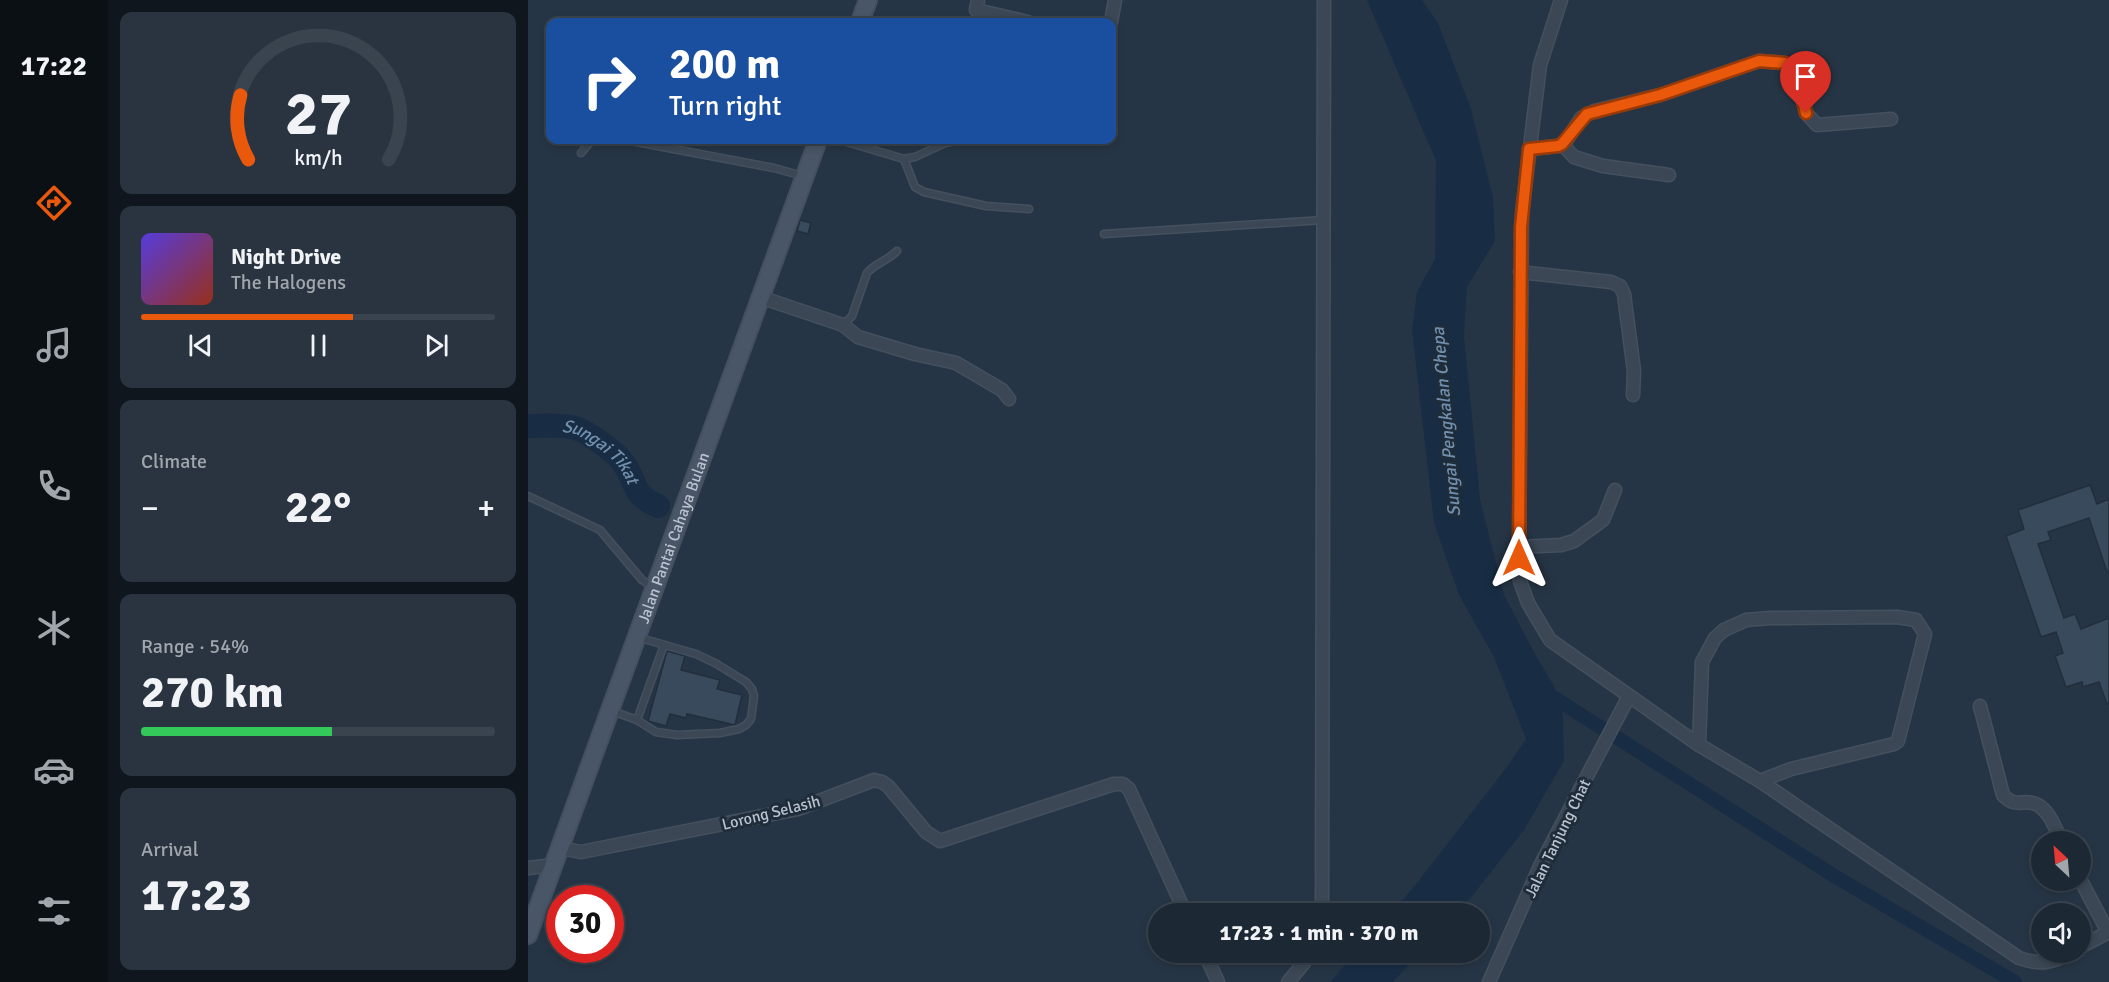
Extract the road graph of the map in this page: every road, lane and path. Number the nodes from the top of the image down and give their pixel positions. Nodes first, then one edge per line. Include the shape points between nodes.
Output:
1 (868, 0) edge
2 (978, 0) edge
3 (1115, 0) edge
4 (1324, 0) edge
5 (1562, 1) edge
6 (861, 18) edge
7 (1011, 18) edge
8 (1112, 18) edge
9 (1891, 119) dead end
10 (589, 144) edge
11 (647, 144) edge
12 (816, 144) edge
13 (853, 144) edge
14 (943, 144) edge
15 (1562, 144) junction
16 (1529, 149) junction
17 (581, 153) dead end
18 (904, 159) junction
19 (1669, 175) dead end
20 (804, 177) junction
21 (1029, 209) dead end
22 (1323, 220) junction
23 (1104, 234) dead end
24 (897, 251) dead end
25 (1520, 272) junction
26 (760, 297) junction
27 (843, 325) junction
28 (1634, 395) dead end
29 (1009, 399) dead end
30 (1615, 490) dead end
31 (528, 496) edge
32 (1518, 547) junction
33 (654, 587) junction
34 (636, 636) junction
35 (664, 645) junction
36 (1629, 696) junction
37 (1980, 705) dead end
38 (610, 711) junction
39 (637, 720) junction
40 (1699, 745) junction
41 (1760, 781) junction
42 (2056, 831) edge
43 (560, 848) junction
44 (554, 865) junction
45 (528, 868) edge
46 (2086, 891) edge
47 (1181, 903) edge
48 (1322, 903) edge
49 (2108, 932) edge
50 (528, 935) edge
51 (2091, 941) edge
52 (2031, 961) edge
53 (1209, 963) edge
54 (1305, 963) edge
55 (1218, 982) edge
56 (1288, 982) edge
57 (1490, 982) edge

1 - 6 main road
2 - 7 street via 976,10
3 - 8 street
4 - 22 street
5 - 16 street via 1540,65
9 - 15 street via 1817,124 1806,113 1796,74 1785,63 1759,61 1660,95 1587,114
10 - 17 lane
11 - 20 lane
12 - 20 main road, Jalan Pantai Cahaya Bulan
13 - 18 lane
14 - 18 lane
15 - 16 street
15 - 19 street via 1574,157 1603,166
16 - 25 street
18 - 21 lane via 915,187 924,192 986,206
20 - 26 main road, Jalan Pantai Cahaya Bulan
22 - 23 lane
22 - 48 street
24 - 27 lane via 867,273 852,316
25 - 28 street via 1620,286 1633,360
25 - 32 street
26 - 27 street
26 - 33 main road, Jalan Pantai Cahaya Bulan
27 - 29 street via 858,337 956,363 1002,390
30 - 32 street via 1603,520 1574,541
31 - 33 lane via 600,530 642,580
32 - 36 street via 1520,581 1550,640
33 - 34 main road, Jalan Pantai Cahaya Bulan
34 - 35 lane
34 - 38 main road, Jalan Pantai Cahaya Bulan
35 - 39 lane
35 - 39 lane via 696,654 746,682 754,696 751,718 739,729 677,735 656,732
36 - 40 street
36 - 57 street, Jalan Tanjung Chat via 1541,864
37 - 42 street via 2003,795 2009,802 2038,806
38 - 39 lane
38 - 43 main road, Jalan Pantai Cahaya Bulan
40 - 41 street
40 - 41 street via 1702,662 1724,630 1746,620 1770,618 1916,620 1925,634 1898,741
41 - 52 street via 2019,957
43 - 44 main road, Jalan Pantai Cahaya Bulan
43 - 47 street, Lorong Selasih via 582,852 798,809 874,780 888,786 926,832 940,841 1123,784 1129,789
44 - 45 street
44 - 50 main road, Jalan Pantai Cahaya Bulan
46 - 49 street
49 - 51 street
53 - 55 street
54 - 56 street

